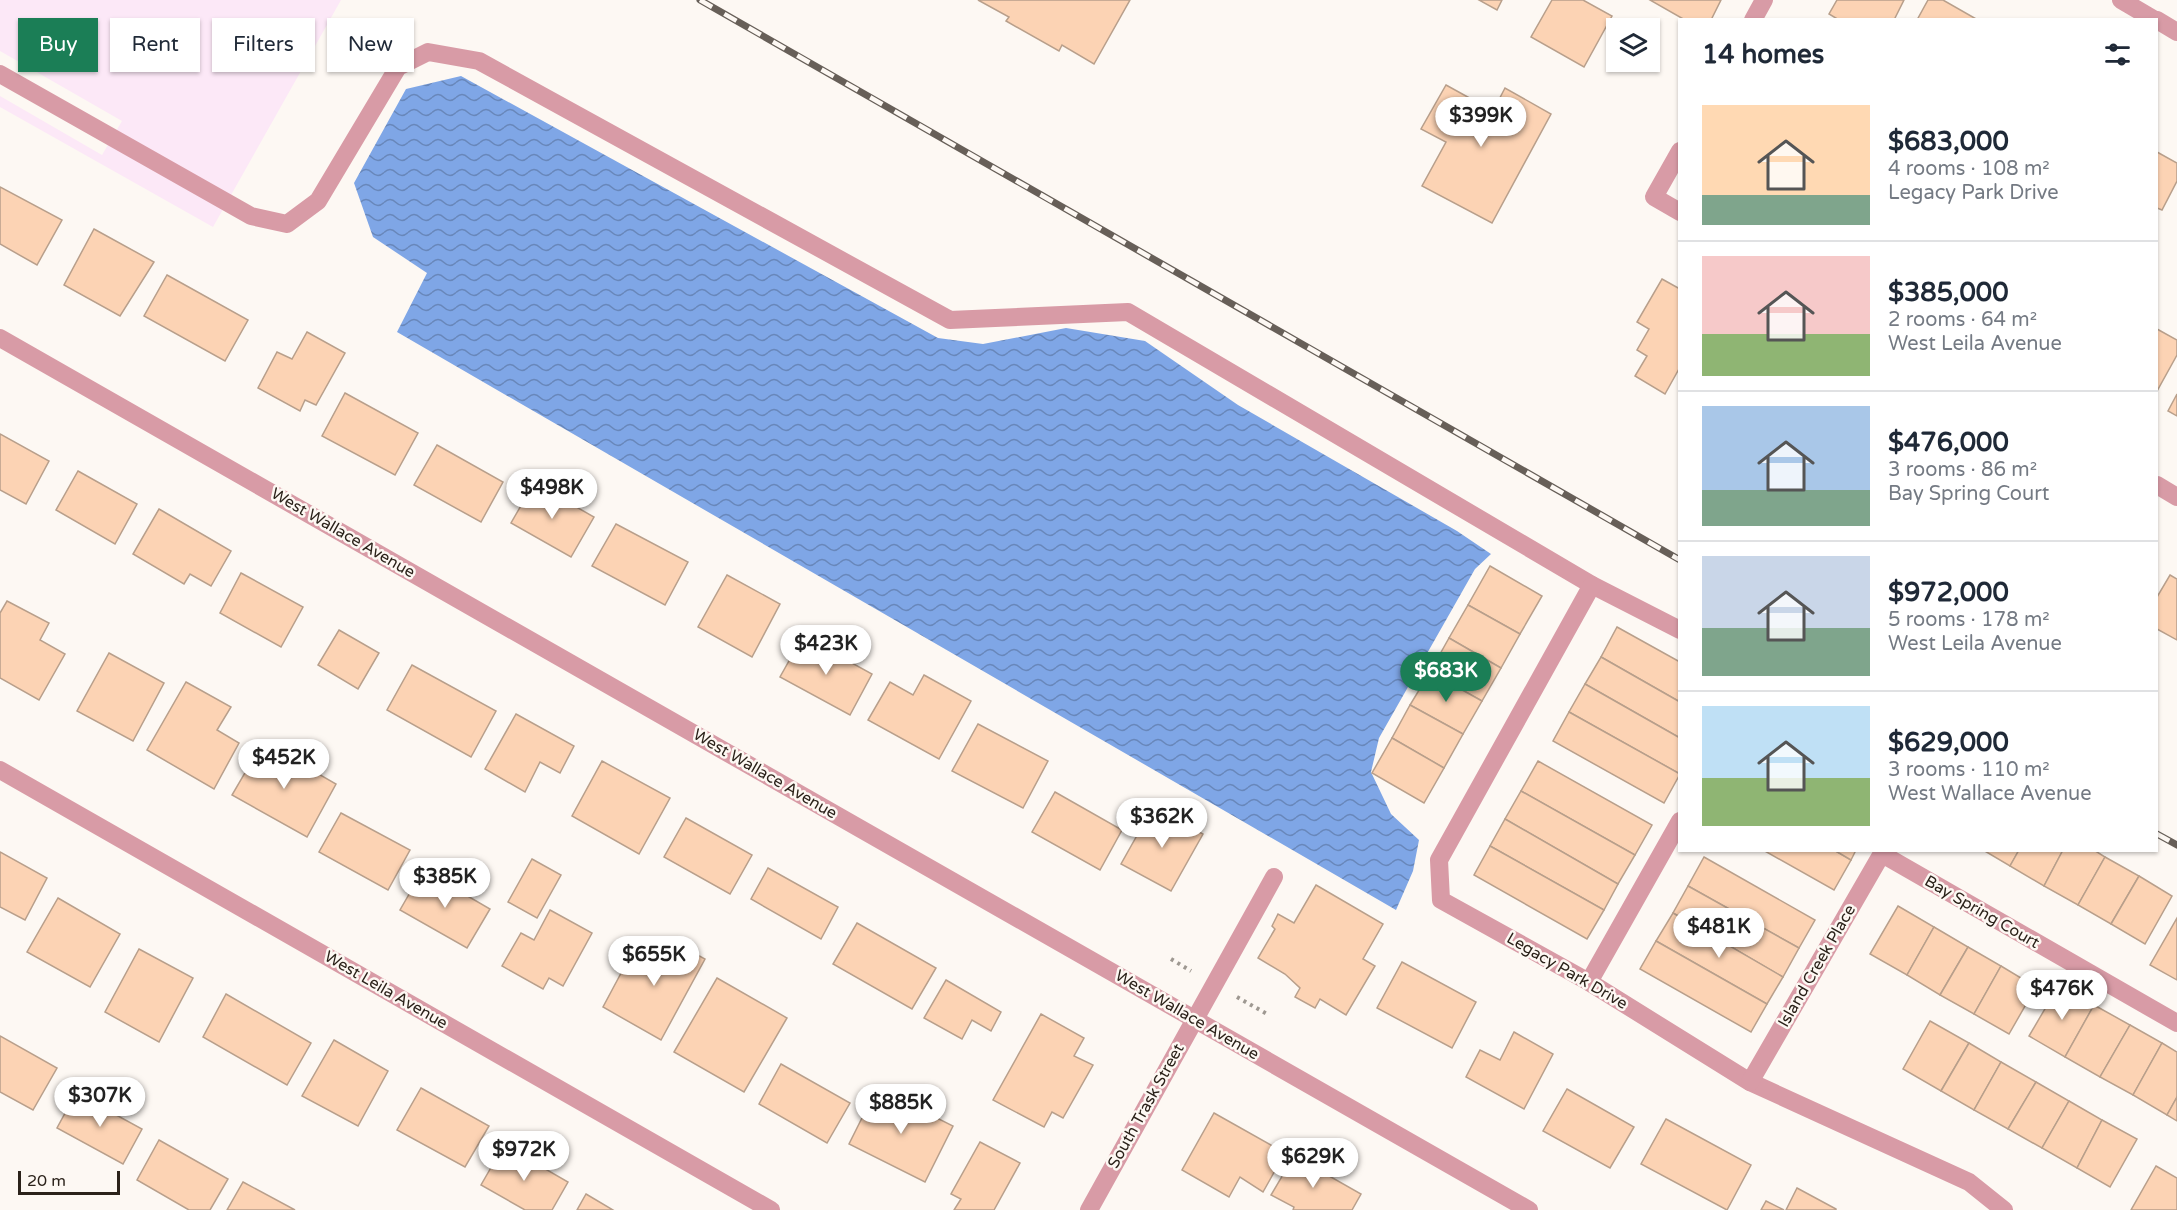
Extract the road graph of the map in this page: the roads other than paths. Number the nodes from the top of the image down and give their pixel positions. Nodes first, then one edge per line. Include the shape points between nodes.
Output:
1 (1764, 0) edge
2 (2121, 0) edge
3 (1754, 18) edge
4 (2152, 18) edge
5 (2158, 21) edge
6 (2177, 32) edge
7 (0, 74) edge
8 (1678, 155) edge
9 (1678, 211) edge
10 (0, 338) edge
11 (2158, 486) edge
12 (2177, 497) edge
13 (1592, 585) junction
14 (1678, 629) edge
15 (0, 770) edge
16 (1678, 824) edge
17 (1883, 853) edge
18 (1274, 877) dead end
19 (1588, 982) junction
20 (1195, 1019) junction
21 (2177, 1023) edge
22 (1750, 1082) junction
23 (771, 1210) edge
24 (1089, 1210) edge
25 (1529, 1210) edge
26 (2004, 1210) edge

1 - 3 street
2 - 4 street
5 - 6 street
7 - 13 street via 251,216 287,224 318,201 398,67 428,52 479,61 950,320 1128,312
8 - 9 street via 1654,197
10 - 20 street, West Wallace Avenue
11 - 12 street
13 - 14 street
13 - 19 street, Legacy Park Drive via 1439,860 1441,900
15 - 23 street, West Leila Avenue
16 - 19 street
17 - 21 street, Bay Spring Court
17 - 22 street, Island Creek Place
18 - 20 street, South Trask Street
19 - 22 street, Legacy Park Drive
20 - 24 street, South Trask Street
20 - 25 street, West Wallace Avenue
22 - 26 street, Legacy Park Drive via 1969,1182

